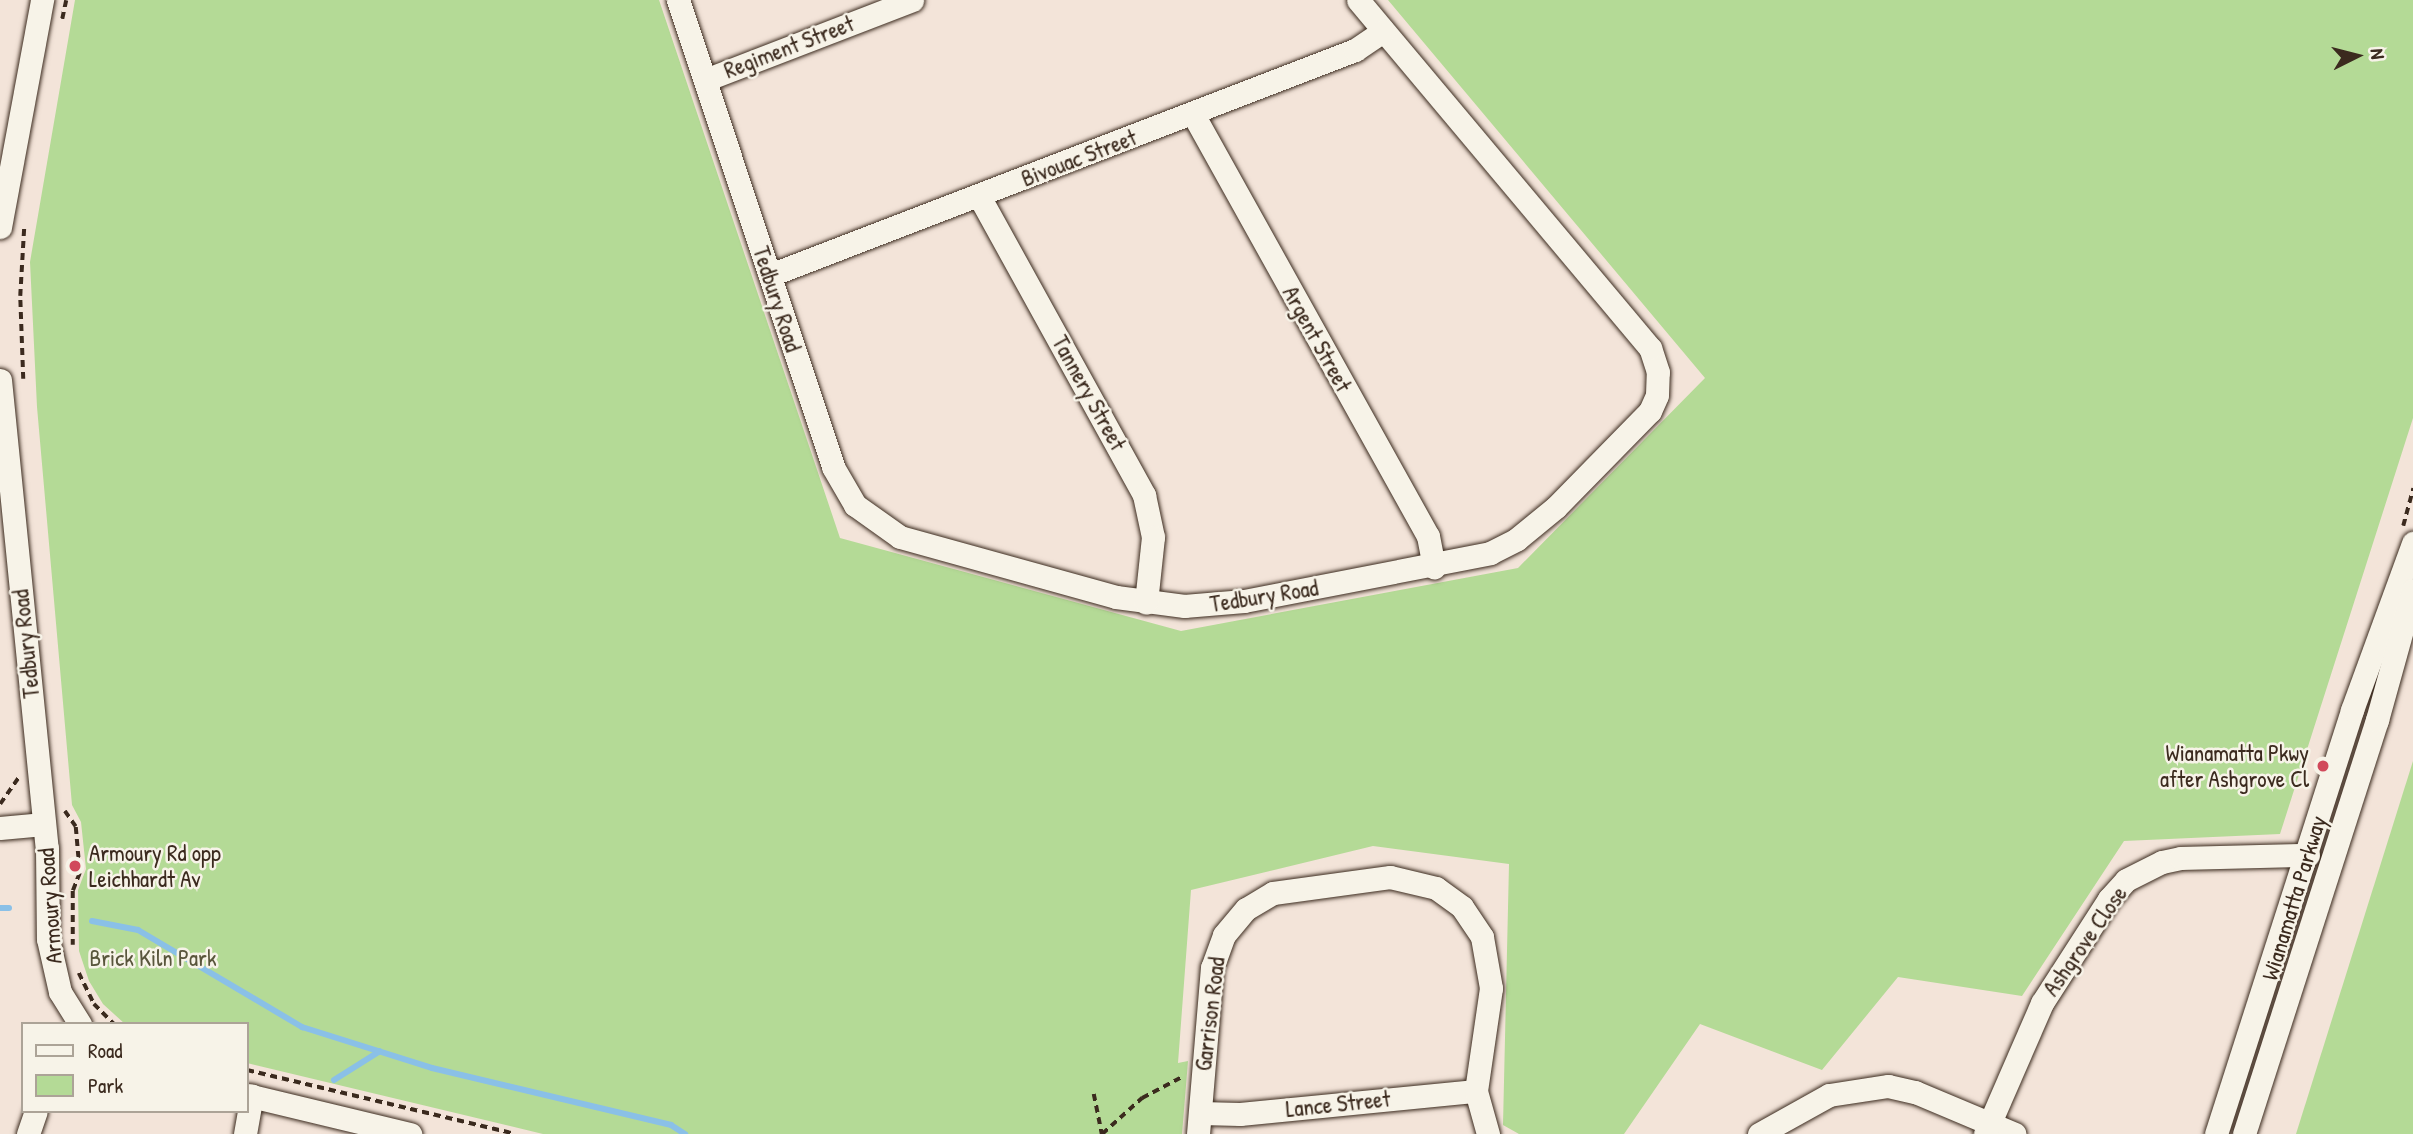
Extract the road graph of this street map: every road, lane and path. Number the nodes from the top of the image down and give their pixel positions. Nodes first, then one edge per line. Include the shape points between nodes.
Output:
1 (42, 0) edge
2 (66, 0) edge
3 (678, 0) edge
4 (912, 0) edge
5 (1358, 0) edge
6 (60, 26) dead end
7 (1383, 31) junction
8 (705, 80) junction
9 (1193, 114) junction
10 (979, 196) junction
11 (25, 212) dead end
12 (0, 227) edge
13 (770, 275) junction
14 (0, 380) edge
15 (23, 382) dead end
16 (2413, 543) edge
17 (1434, 567) junction
18 (2413, 590) edge
19 (1146, 603) junction
20 (15, 777) dead end
21 (64, 797) dead end
22 (0, 804) edge
23 (44, 824) junction
24 (0, 828) edge
25 (2308, 855) junction
26 (74, 954) dead end
27 (76, 962) dead end
28 (79, 1022) edge
29 (112, 1022) edge
30 (248, 1070) edge
31 (1191, 1074) dead end
32 (1476, 1091) junction
33 (1094, 1094) dead end
34 (249, 1095) edge
35 (35, 1113) edge
36 (247, 1113) edge
37 (1198, 1123) edge
38 (1987, 1128) edge
39 (28, 1134) edge
40 (245, 1134) edge
41 (411, 1134) edge
42 (514, 1134) edge
43 (1102, 1134) edge
44 (1488, 1134) edge
45 (1759, 1134) edge
46 (2015, 1134) edge
47 (2216, 1134) edge
48 (2244, 1134) edge

1 - 12 street
2 - 6 path
3 - 8 street, Tedbury Road
4 - 8 street, Regiment Street
5 - 7 street, Tedbury Road
7 - 9 street, Bivouac Street via 1355,50
7 - 17 street, Tedbury Road via 1650,348 1659,380 1650,411 1541,521 1490,553
8 - 13 street, Tedbury Road
9 - 10 street, Bivouac Street
9 - 17 street, Argent Street via 1428,536
10 - 13 street, Bivouac Street
10 - 19 street, Tannery Street via 1144,495 1153,537
11 - 15 path via 20,296
13 - 19 street, Tedbury Road via 833,467 863,513 900,537
14 - 23 street, Tedbury Road
16 - 25 street, Wianamatta Parkway via 2352,710
17 - 19 street, Tedbury Road via 1212,605
18 - 48 street, Wianamatta Parkway via 2377,720
20 - 22 path via 12,792
21 - 26 path via 66,813 76,827 80,873 72,895
23 - 24 street
23 - 28 street, Armoury Road via 51,966
25 - 38 street, Ashgrove Close via 2181,859 2152,865 2126,880 2042,1003
25 - 47 street, Wianamatta Parkway
27 - 29 path via 94,1004
30 - 42 path
31 - 43 path via 1150,1093
32 - 37 street, Lance Street via 1240,1114
32 - 37 street, Garrison Road via 1492,971 1482,937 1462,907 1436,888 1390,877 1287,888 1259,900 1235,922 1212,968
32 - 44 street, Garrison Road
33 - 43 path
34 - 41 street
35 - 39 street
36 - 40 street
38 - 45 street via 1915,1092 1869,1086 1829,1095
38 - 46 street

